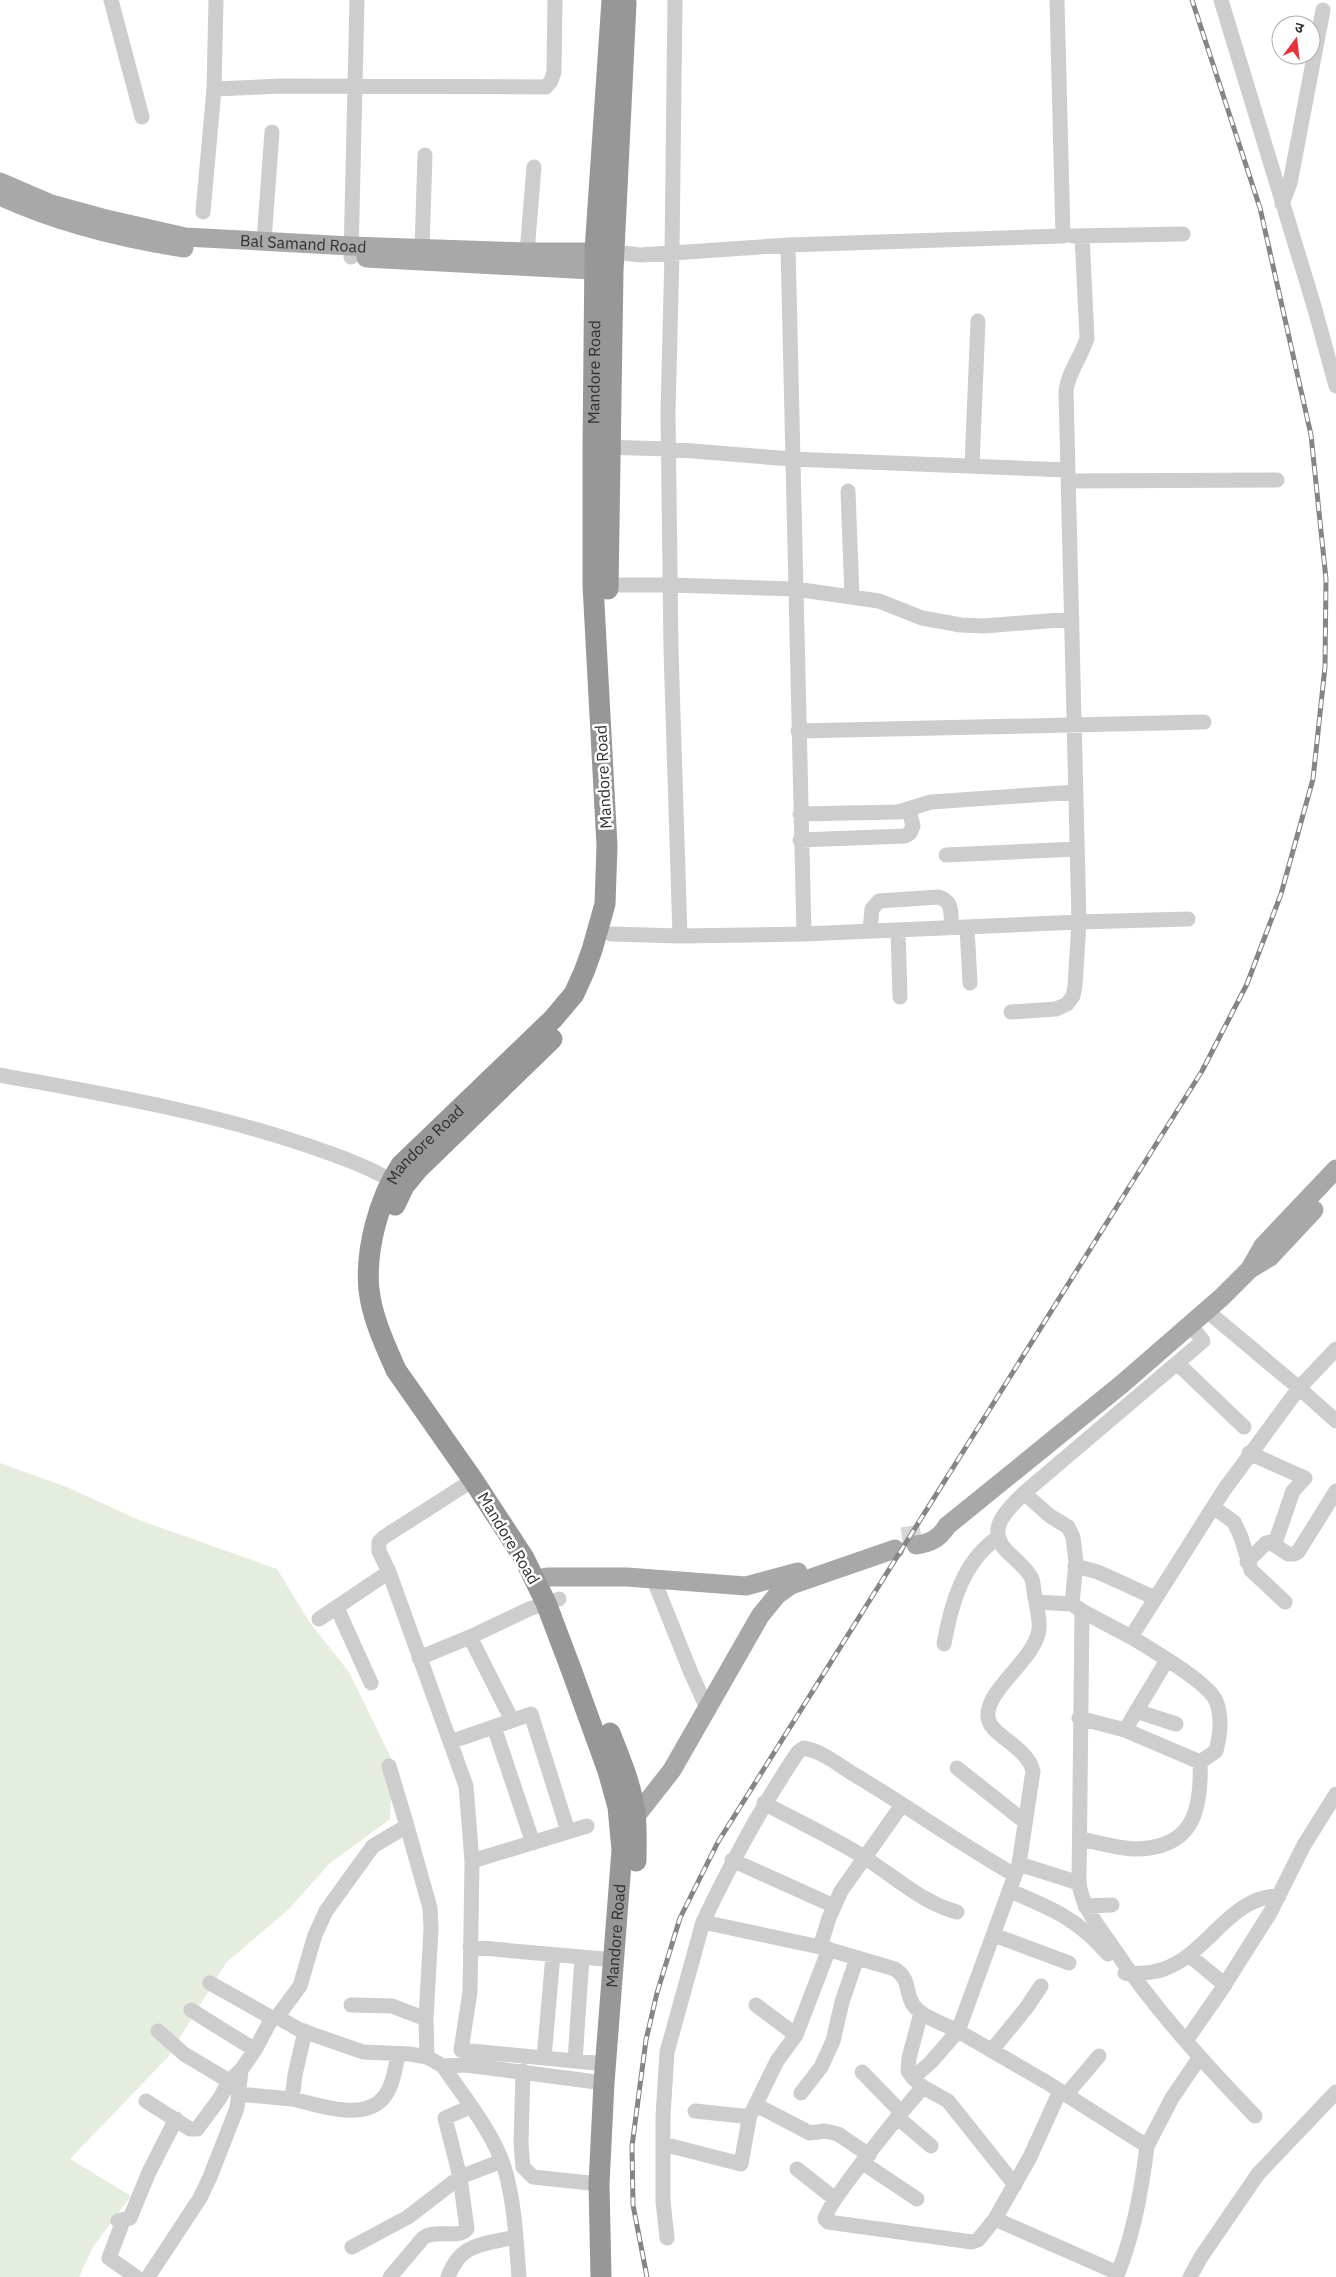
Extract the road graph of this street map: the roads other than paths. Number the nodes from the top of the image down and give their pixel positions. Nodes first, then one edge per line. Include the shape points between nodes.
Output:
1 (111, 0) edge
2 (216, 0) edge
3 (357, 0) edge
4 (555, 0) edge
5 (612, 0) edge
6 (627, 0) edge
7 (674, 0) edge
8 (1057, 0) edge
9 (1221, 0) edge
10 (1322, 10) dead end
11 (355, 86) junction
12 (214, 89) junction
13 (142, 117) dead end
14 (272, 132) dead end
15 (425, 155) dead end
16 (534, 167) dead end
17 (0, 182) edge
18 (0, 196) edge
19 (1282, 204) junction
20 (203, 212) dead end
21 (1183, 234) dead end
22 (1063, 236) junction
23 (1082, 236) junction
24 (264, 242) junction
25 (788, 246) junction
26 (422, 248) junction
27 (351, 251) junction
28 (527, 252) junction
29 (672, 253) junction
30 (605, 261) junction
31 (978, 321) dead end
32 (1336, 386) edge
33 (601, 447) junction
34 (668, 449) junction
35 (792, 459) junction
36 (972, 466) junction
37 (1068, 475) junction
38 (1277, 480) dead end
39 (848, 491) dead end
40 (670, 584) junction
41 (601, 585) junction
42 (794, 590) junction
43 (852, 597) junction
44 (1072, 619) junction
45 (1204, 722) dead end
46 (1075, 725) junction
47 (798, 731) junction
48 (1076, 792) junction
49 (909, 810) junction
50 (800, 814) junction
51 (800, 840) junction
52 (1077, 849) junction
53 (946, 855) dead end
54 (1188, 919) dead end
55 (1079, 922) junction
56 (952, 927) junction
57 (967, 927) junction
58 (898, 930) junction
59 (870, 931) junction
60 (611, 934) junction
61 (804, 934) junction
62 (680, 936) junction
63 (970, 983) dead end
64 (900, 997) dead end
65 (1011, 1012) dead end
66 (0, 1075) edge
67 (1336, 1169) edge
68 (391, 1180) junction
69 (1336, 1187) edge
70 (1250, 1269) junction
71 (1207, 1311) junction
72 (1191, 1326) junction
73 (1336, 1349) edge
74 (1177, 1363) junction
75 (1299, 1388) junction
76 (1336, 1421) edge
77 (1244, 1427) dead end
78 (1250, 1453) junction
79 (473, 1480) junction
80 (1336, 1491) edge
81 (1024, 1493) junction
82 (1213, 1507) junction
83 (997, 1538) junction
84 (908, 1541) junction
85 (1274, 1543) junction
86 (1247, 1562) junction
87 (1075, 1566) junction
88 (389, 1572) junction
89 (653, 1578) junction
90 (541, 1579) junction
91 (1155, 1598) junction
92 (552, 1601) junction
93 (1036, 1602) junction
94 (1285, 1602) dead end
95 (1077, 1607) junction
96 (337, 1608) junction
97 (319, 1619) dead end
98 (470, 1637) junction
99 (1131, 1637) junction
100 (944, 1644) dead end
101 (419, 1658) junction
102 (1167, 1660) junction
103 (370, 1683) dead end
104 (707, 1708) junction
105 (1136, 1711) junction
106 (1080, 1718) junction
107 (512, 1720) junction
108 (1176, 1724) dead end
109 (494, 1727) junction
110 (1125, 1730) junction
111 (450, 1742) junction
112 (1200, 1762) junction
113 (389, 1766) dead end
114 (957, 1768) dead end
115 (1336, 1794) edge
116 (764, 1803) junction
117 (902, 1805) junction
118 (636, 1816) junction
119 (1025, 1822) junction
120 (407, 1826) junction
121 (587, 1826) dead end
122 (568, 1831) junction
123 (1080, 1839) junction
124 (533, 1842) junction
125 (865, 1857) junction
126 (732, 1860) junction
127 (472, 1861) junction
128 (1017, 1870) junction
129 (1079, 1883) junction
130 (1010, 1891) junction
131 (1279, 1896) junction
132 (1112, 1905) dead end
133 (834, 1906) junction
134 (1084, 1906) junction
135 (957, 1912) dead end
136 (703, 1922) junction
137 (994, 1935) junction
138 (470, 1947) junction
139 (824, 1948) junction
140 (553, 1955) junction
141 (1190, 1956) junction
142 (582, 1957) junction
143 (857, 1958) junction
144 (615, 1960) junction
145 (1069, 1963) dead end
146 (1131, 1974) junction
147 (210, 1983) dead end
148 (1225, 1985) junction
149 (1041, 1986) dead end
150 (351, 2005) dead end
151 (756, 2005) dead end
152 (191, 2010) dead end
153 (921, 2013) junction
154 (275, 2018) junction
155 (426, 2019) junction
156 (158, 2031) dead end
157 (958, 2031) junction
158 (305, 2032) junction
159 (796, 2035) junction
160 (1186, 2041) junction
161 (255, 2050) junction
162 (992, 2050) junction
163 (398, 2054) junction
164 (1099, 2056) dead end
165 (1200, 2056) junction
166 (427, 2057) junction
167 (544, 2058) junction
168 (575, 2061) junction
169 (443, 2066) junction
170 (241, 2070) junction
171 (523, 2071) junction
172 (862, 2072) dead end
173 (605, 2074) junction
174 (229, 2081) junction
175 (918, 2082) junction
176 (1336, 2092) edge
177 (801, 2093) dead end
178 (1063, 2093) junction
179 (239, 2094) junction
180 (292, 2099) junction
181 (146, 2101) dead end
182 (470, 2107) junction
183 (753, 2109) junction
184 (695, 2111) dead end
185 (899, 2114) junction
186 (1255, 2116) dead end
187 (176, 2120) junction
188 (663, 2144) junction
189 (931, 2146) dead end
190 (1147, 2146) junction
191 (866, 2159) junction
192 (502, 2161) junction
193 (797, 2169) dead end
194 (460, 2177) junction
195 (599, 2184) junction
196 (1015, 2185) junction
197 (917, 2198) dead end
198 (835, 2199) junction
199 (995, 2219) junction
200 (448, 2234) junction
201 (515, 2237) junction
202 (667, 2238) dead end
203 (352, 2247) dead end
204 (460, 2254) junction
205 (136, 2277) edge
206 (148, 2277) edge
207 (390, 2277) edge
208 (448, 2277) edge
209 (519, 2277) edge
210 (600, 2277) edge
211 (614, 2277) edge
212 (1190, 2277) edge

1 - 13 street
2 - 12 street
3 - 11 street
4 - 11 street via 554,72 546,87
5 - 30 highway, Mandore Road
6 - 30 highway, Mandore Road
7 - 29 street
8 - 22 street
9 - 19 street
10 - 19 street via 1290,183
11 - 12 street
11 - 27 street
12 - 20 street
14 - 24 street
15 - 26 street
16 - 28 street
17 - 24 main road, Bal Samand Road via 51,204 185,237
18 - 27 main road, Bal Samand Road via 64,221 159,244 217,251
19 - 32 street
21 - 23 street
22 - 23 street
22 - 25 street
23 - 37 street via 1087,338 1067,381
24 - 27 main road, Bal Samand Road
25 - 29 street
25 - 35 street
26 - 27 main road, Bal Samand Road
26 - 28 main road, Bal Samand Road
27 - 30 main road, Bal Samand Road
28 - 30 main road, Bal Samand Road
29 - 30 street
29 - 34 street
30 - 33 highway, Mandore Road
31 - 36 street
33 - 34 street
33 - 41 highway, Mandore Road
34 - 35 street
34 - 40 street
35 - 36 street
35 - 42 street
36 - 37 street
37 - 38 street
37 - 44 street
39 - 43 street
40 - 41 street
40 - 42 street
40 - 62 street
41 - 60 highway, Mandore Road via 620,839 619,898
41 - 68 highway, Mandore Road via 605,904 592,950 574,994 553,1019 401,1165
42 - 43 street
42 - 47 street
43 - 44 street via 879,601 922,618 961,625
44 - 46 street
45 - 46 street
46 - 47 street
46 - 48 street
47 - 50 street
48 - 49 street via 931,802
48 - 52 street
49 - 50 street
49 - 51 street via 913,826 905,836
50 - 51 street
51 - 61 street
52 - 53 street
52 - 55 street
54 - 55 street
55 - 57 street
55 - 65 street via 1075,986 1067,1004 1056,1009
56 - 57 street
56 - 58 street
56 - 59 street via 950,903 938,897 879,901 872,909
57 - 63 street
58 - 59 street
58 - 64 street
59 - 61 street
60 - 62 street
60 - 90 highway, Mandore Road via 589,990 568,1023 404,1186 395,1206 382,1264 388,1310 408,1364 512,1516
61 - 62 street
66 - 68 street via 266,1131 363,1164
67 - 70 main road via 1263,1246
68 - 79 highway, Mandore Road via 380,1207 369,1264 369,1290 374,1312 396,1370
69 - 70 main road via 1270,1258
70 - 71 main road
71 - 72 main road
71 - 75 street
72 - 74 street via 1203,1341
72 - 84 main road via 947,1526
73 - 75 street
74 - 77 street
74 - 81 street
75 - 76 street
75 - 78 street
78 - 82 street
78 - 85 street via 1305,1478 1293,1491
79 - 88 street via 379,1542 379,1551
79 - 90 highway, Mandore Road
80 - 85 street via 1298,1552 1288,1554
81 - 83 street via 1005,1512
81 - 87 street via 1068,1527 1073,1538
82 - 86 street via 1234,1522
82 - 91 street
83 - 93 street via 1032,1578
83 - 100 street via 981,1552 960,1585
84 - 89 main road via 873,1544 752,1586
84 - 104 main road via 791,1585 777,1595 760,1616
85 - 86 street via 1266,1543
86 - 94 street via 1251,1570
87 - 91 street via 1098,1572
87 - 95 street
88 - 96 street
88 - 101 street
89 - 90 main road
89 - 104 street
90 - 92 highway, Mandore Road
91 - 99 street
92 - 98 street
92 - 118 highway, Mandore Road via 625,1773
92 - 144 highway, Mandore Road via 618,1807 622,1850
93 - 95 street
93 - 119 street via 1039,1629 1033,1646 988,1710 988,1720 994,1728 1031,1762 1033,1771
95 - 99 street
95 - 106 street
96 - 97 street
96 - 103 street
98 - 101 street
98 - 107 street
99 - 102 street
101 - 111 street
102 - 105 street
102 - 112 street via 1212,1694 1218,1708 1220,1730 1216,1751
104 - 118 main road via 672,1770
105 - 108 street
105 - 110 street
106 - 110 street
106 - 123 street
107 - 109 street
107 - 122 street via 531,1714
109 - 111 street
109 - 124 street
110 - 112 street
111 - 127 street via 466,1786
112 - 123 street via 1201,1788 1196,1810 1177,1840 1161,1846 1133,1849
113 - 120 street
114 - 119 street
115 - 131 street via 1304,1845
116 - 117 street via 804,1748 823,1756
116 - 125 street
116 - 126 street
117 - 125 street
117 - 128 street
118 - 211 highway, Mandore Road via 634,1893 618,2059 613,2178
119 - 128 street
120 - 154 street via 373,1846 326,1911 315,1935 300,1986
120 - 155 street via 430,1908
121 - 122 street
122 - 124 street
123 - 129 street
124 - 127 street
125 - 133 street
125 - 135 street via 906,1886 945,1909
126 - 133 street
126 - 136 street
127 - 138 street
128 - 129 street
128 - 130 street
129 - 134 street
130 - 137 street
130 - 146 street via 1076,1922 1126,1974
131 - 141 street via 1241,1908
131 - 148 street
132 - 134 street
133 - 139 street
134 - 146 street
136 - 139 street
136 - 188 street via 667,2052
137 - 145 street
137 - 157 street
138 - 140 street
138 - 167 street via 470,1992 461,2050
139 - 143 street
139 - 159 street
140 - 142 street
140 - 167 street
141 - 146 street via 1168,1968
141 - 148 street
142 - 144 street
142 - 168 street
143 - 153 street via 903,1974 911,2000
143 - 177 street via 833,2041 821,2066
144 - 173 highway, Mandore Road
146 - 160 street
147 - 154 street
148 - 160 street
149 - 162 street
150 - 155 street via 392,2006
151 - 159 street
152 - 161 street
153 - 157 street
153 - 175 street via 908,2071
154 - 158 street
154 - 161 street
155 - 166 street
156 - 174 street via 184,2054
157 - 162 street
157 - 175 street
158 - 163 street via 350,2049
158 - 180 street
159 - 183 street via 776,2061
160 - 165 street
161 - 170 street
162 - 178 street
163 - 166 street
163 - 180 street via 388,2092 378,2103 357,2111
164 - 178 street
165 - 186 street
165 - 190 street via 1172,2098
166 - 169 street
167 - 168 street
168 - 173 street
169 - 171 street
169 - 182 street
170 - 174 street
170 - 179 street
171 - 173 street
171 - 195 street via 523,2166 533,2177
172 - 185 street
173 - 195 highway, Mandore Road
174 - 179 street
174 - 187 street via 197,2129
175 - 185 street
175 - 196 street via 948,2102
176 - 212 street via 1258,2174
178 - 190 street
178 - 196 street
179 - 180 street
179 - 206 street via 237,2108 200,2198
181 - 187 street
182 - 192 street
182 - 194 street via 445,2118
183 - 184 street via 742,2116
183 - 188 street via 741,2164
183 - 191 street via 810,2133 825,2131 838,2134
185 - 189 street
185 - 191 street
187 - 205 street via 130,2218 121,2221 109,2258
188 - 202 street
190 - 199 street via 1125,2256 1118,2272
191 - 197 street
191 - 198 street
192 - 194 street
192 - 201 street
193 - 198 street
194 - 200 street via 467,2228 464,2232
194 - 203 street via 408,2217
195 - 210 highway, Mandore Road
196 - 199 street
198 - 199 street via 825,2214 828,2222 965,2241 978,2240
200 - 204 street
200 - 207 street via 430,2233 423,2238
201 - 204 street
201 - 209 street
204 - 208 street

